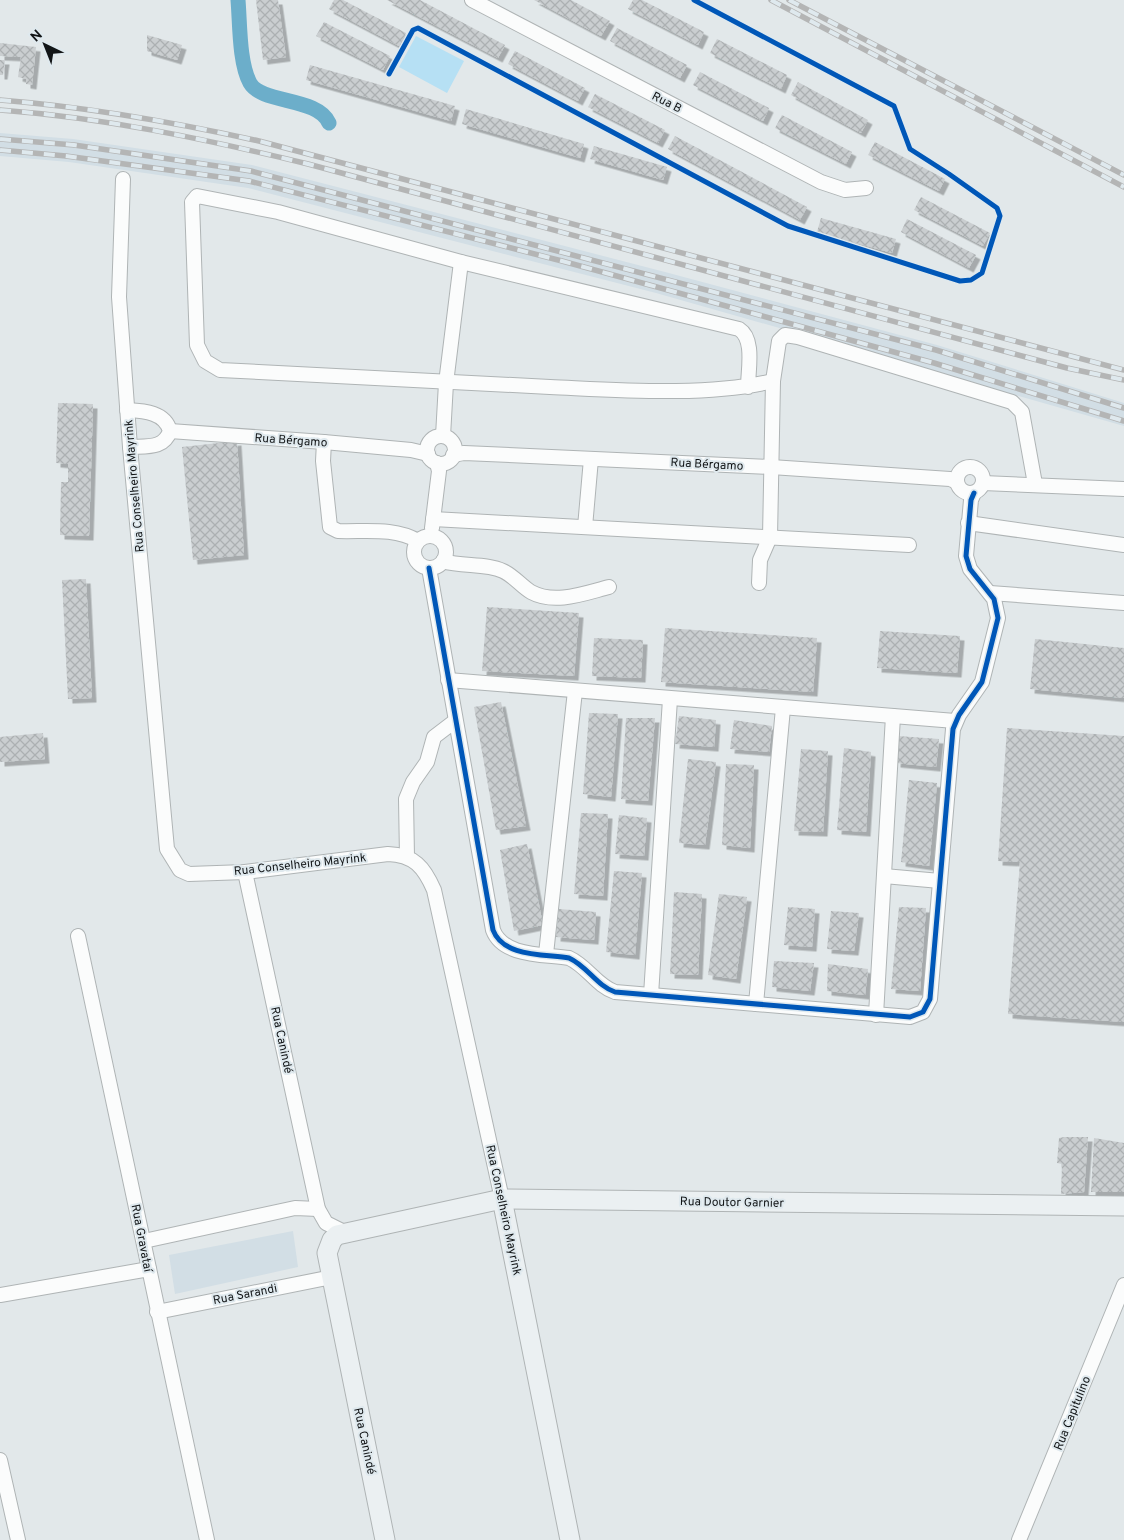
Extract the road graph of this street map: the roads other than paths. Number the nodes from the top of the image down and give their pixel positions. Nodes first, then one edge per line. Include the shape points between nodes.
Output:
1 (472, 0) edge
2 (123, 179) dead end
3 (866, 188) dead end
4 (460, 262) junction
5 (773, 381) junction
6 (446, 383) junction
7 (748, 387) junction
8 (127, 410) junction
9 (170, 431) junction
10 (442, 433) junction
11 (324, 442) junction
12 (130, 447) junction
13 (443, 457) junction
14 (591, 458) junction
15 (771, 467) junction
16 (954, 480) junction
17 (1034, 484) junction
18 (978, 488) junction
19 (1124, 488) edge
20 (433, 519) junction
21 (968, 523) junction
22 (584, 527) junction
23 (431, 536) junction
24 (770, 536) junction
25 (418, 541) junction
26 (908, 545) dead end
27 (1124, 545) edge
28 (443, 561) junction
29 (429, 568) junction
30 (759, 582) dead end
31 (610, 588) dead end
32 (990, 593) junction
33 (1124, 603) edge
34 (448, 680) junction
35 (575, 691) junction
36 (670, 699) junction
37 (783, 708) junction
38 (893, 716) junction
39 (455, 721) junction
40 (955, 721) junction
41 (407, 857) junction
42 (245, 872) junction
43 (884, 876) junction
44 (940, 881) junction
45 (78, 936) dead end
46 (546, 954) junction
47 (651, 995) junction
48 (756, 1004) junction
49 (876, 1015) junction
50 (315, 1190) junction
51 (502, 1199) junction
52 (1124, 1206) edge
53 (295, 1208) junction
54 (318, 1209) junction
55 (344, 1232) junction
56 (144, 1241) junction
57 (149, 1270) junction
58 (332, 1277) junction
59 (1124, 1285) edge
60 (0, 1296) edge
61 (157, 1312) junction
62 (0, 1460) edge
63 (4, 1498) edge
64 (565, 1514) junction
65 (18, 1540) edge
66 (207, 1540) edge
67 (385, 1540) edge
68 (570, 1540) edge
69 (575, 1540) edge
70 (1019, 1540) edge

1 - 3 street, Rua B via 821,182 845,190
2 - 8 street, Rua Conselheiro Mayrink via 119,288
4 - 6 street
4 - 6 street via 278,212 197,196 192,202 197,346 200,355 211,366 220,370
4 - 7 street via 739,329 746,334 748,344
5 - 7 street
5 - 15 street
5 - 17 street via 779,341 781,337 791,336 1006,399 1022,412
6 - 7 street via 603,389
6 - 10 street
8 - 9 street via 159,416 168,424
8 - 12 street, Rua Conselheiro Mayrink
9 - 11 street, Rua Bérgamo
9 - 12 street via 164,442 157,445
10 - 13 street via 450,440
10 - 13 street via 431,440
11 - 13 street, Rua Bérgamo via 411,450
11 - 25 street via 330,527 338,531 395,532
12 - 42 street, Rua Conselheiro Mayrink via 167,849 180,870 189,874
13 - 14 street, Rua Bérgamo
13 - 20 street
14 - 15 street, Rua Bérgamo
14 - 22 street
15 - 16 street, Rua Bérgamo
15 - 24 street
16 - 18 street via 959,489
16 - 18 street via 962,470 971,467 982,472
17 - 18 street
17 - 19 street
18 - 21 street
20 - 22 street
20 - 23 street
21 - 27 street
21 - 32 street via 968,563
22 - 24 street
23 - 25 street
23 - 28 street via 444,545
24 - 26 street
24 - 30 street via 760,560
25 - 29 street via 414,555 417,562
28 - 29 street
28 - 31 street via 503,571 532,592 546,597 566,598
29 - 34 street
32 - 33 street
32 - 40 street via 997,604 998,618 985,674 974,696
34 - 35 street
34 - 39 street
35 - 36 street
35 - 46 street
36 - 37 street
36 - 47 street
37 - 38 street
37 - 48 street
38 - 40 street
38 - 43 street
39 - 41 street via 434,737 427,762 406,799
39 - 46 street via 493,930 500,943 507,947
40 - 44 street
41 - 42 street, Rua Conselheiro Mayrink via 388,854
41 - 51 street, Rua Conselheiro Mayrink via 426,872 434,890
42 - 50 street, Rua Canindé
43 - 44 street
43 - 49 street
44 - 49 street via 927,1006 917,1016
45 - 56 street, Rua Gravataí
46 - 47 street via 577,961 610,990
47 - 48 street
48 - 49 street
50 - 53 street
50 - 54 street, Rua Canindé
51 - 52 main road, Rua Doutor Garnier
51 - 55 main road, Rua Doutor Garnier
51 - 64 main road, Rua Conselheiro Mayrink
53 - 54 street
53 - 56 street
54 - 55 street via 326,1223
55 - 58 main road, Rua Canindé via 332,1240 327,1253
56 - 57 street, Rua Gravataí
57 - 60 street
57 - 61 street, Rua Gravataí
58 - 61 street, Rua Sarandi
58 - 67 main road, Rua Canindé
59 - 70 street, Rua Capitulino
61 - 66 street, Rua Gravataí
62 - 63 street
63 - 65 street
64 - 68 main road
64 - 69 street, Rua Conselheiro Mayrink

